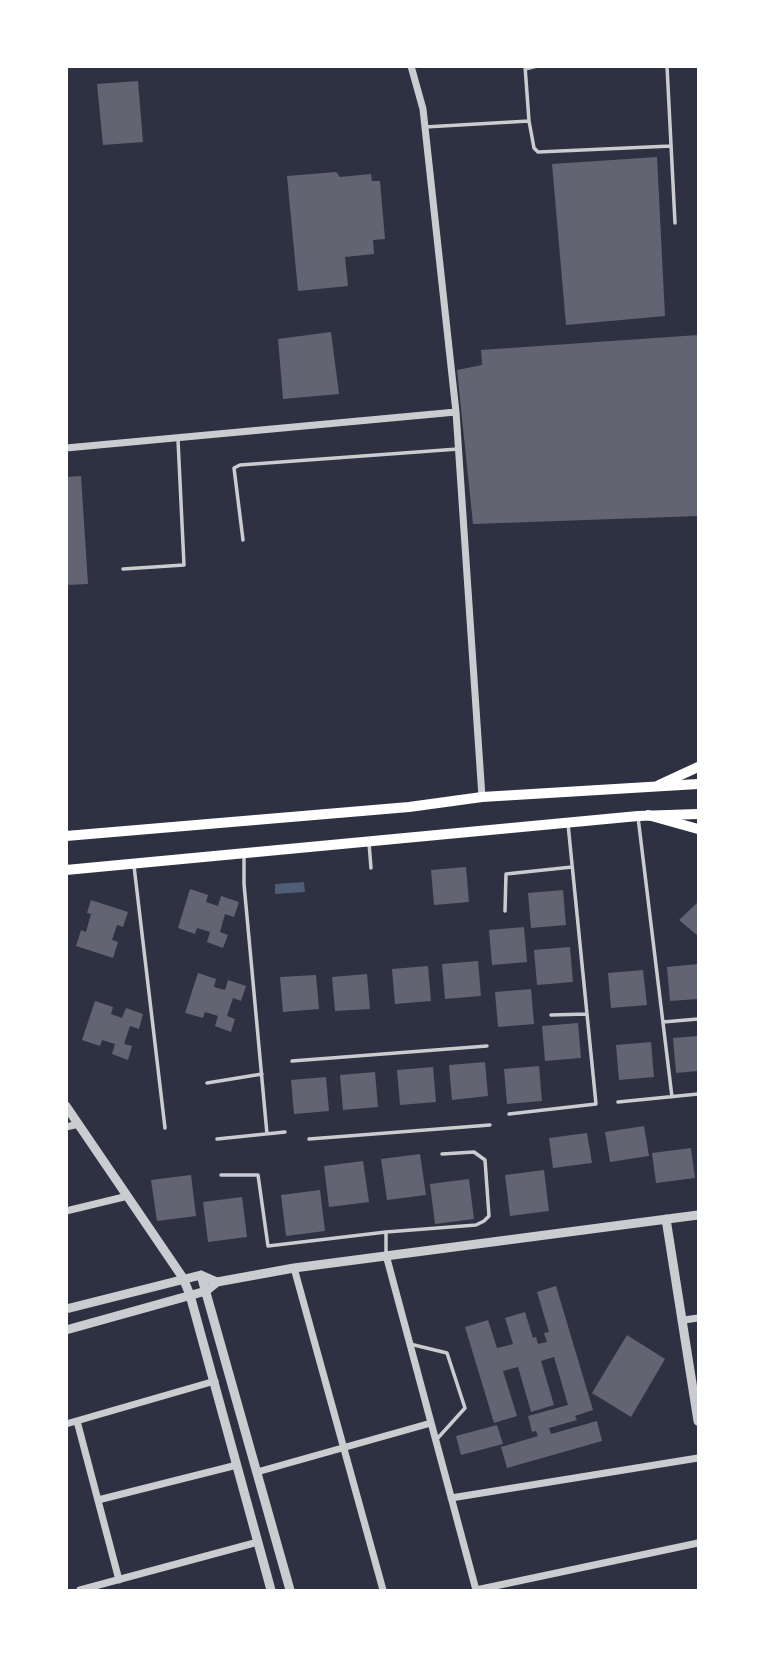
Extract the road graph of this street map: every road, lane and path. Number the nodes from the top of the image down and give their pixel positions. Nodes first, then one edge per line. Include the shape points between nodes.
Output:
1 (411, 66) edge
2 (537, 66) edge
3 (667, 66) edge
4 (525, 68) edge
5 (529, 121) junction
6 (425, 127) junction
7 (671, 146) junction
8 (675, 223) dead end
9 (456, 412) junction
10 (178, 438) junction
11 (66, 448) edge
12 (458, 449) junction
13 (243, 540) dead end
14 (122, 569) dead end
15 (698, 767) edge
16 (698, 784) edge
17 (659, 785) junction
18 (482, 797) junction
19 (698, 814) edge
20 (643, 815) junction
21 (568, 822) junction
22 (698, 829) edge
23 (66, 836) edge
24 (369, 841) junction
25 (244, 852) junction
26 (134, 863) junction
27 (572, 867) junction
28 (371, 868) dead end
29 (66, 870) edge
30 (505, 911) dead end
31 (587, 1014) junction
32 (551, 1016) dead end
33 (698, 1019) edge
34 (663, 1022) junction
35 (488, 1046) dead end
36 (292, 1061) dead end
37 (262, 1074) junction
38 (207, 1083) dead end
39 (698, 1094) edge
40 (672, 1097) junction
41 (618, 1102) dead end
42 (66, 1106) edge
43 (509, 1114) dead end
44 (79, 1124) junction
45 (490, 1125) dead end
46 (66, 1126) edge
47 (165, 1128) dead end
48 (285, 1132) dead end
49 (267, 1134) junction
50 (217, 1139) dead end
51 (309, 1139) dead end
52 (442, 1154) dead end
53 (221, 1175) dead end
54 (128, 1196) junction
55 (66, 1211) edge
56 (698, 1215) edge
57 (666, 1219) junction
58 (386, 1231) junction
59 (386, 1255) junction
60 (294, 1268) junction
61 (201, 1275) junction
62 (183, 1278) junction
63 (218, 1282) junction
64 (206, 1291) junction
65 (190, 1295) junction
66 (66, 1309) edge
67 (698, 1318) edge
68 (684, 1320) junction
69 (66, 1329) edge
70 (410, 1344) junction
71 (215, 1381) junction
72 (76, 1421) junction
73 (698, 1421) edge
74 (66, 1423) edge
75 (431, 1423) junction
76 (436, 1441) junction
77 (344, 1449) junction
78 (698, 1458) edge
79 (237, 1465) junction
80 (257, 1472) junction
81 (451, 1498) junction
82 (98, 1500) junction
83 (258, 1542) junction
84 (698, 1543) edge
85 (119, 1580) junction
86 (95, 1589) edge
87 (476, 1590) edge
88 (80, 1591) edge
89 (271, 1591) edge
90 (290, 1591) edge
91 (383, 1591) edge

1 - 6 street
2 - 4 lane
3 - 7 lane
4 - 5 lane
5 - 6 lane
5 - 7 lane via 538,152
6 - 9 street
7 - 8 lane
9 - 10 street
9 - 12 street
10 - 11 street
10 - 14 lane via 184,565
12 - 13 lane via 240,465 234,468
12 - 18 street
15 - 17 main road
16 - 17 main road
17 - 18 main road
18 - 23 main road
19 - 20 main road
20 - 21 main road
20 - 22 main road
20 - 34 lane
21 - 24 main road
21 - 27 lane
24 - 25 main road
24 - 28 lane
25 - 26 main road
25 - 37 lane
26 - 29 main road
26 - 47 lane
27 - 30 lane via 506,874
27 - 31 lane
31 - 32 lane
31 - 43 lane via 597,1104
33 - 34 lane
34 - 40 lane
35 - 36 lane
37 - 38 lane
37 - 49 lane
39 - 40 lane
40 - 41 lane
42 - 44 street
44 - 46 street
44 - 54 street
45 - 51 lane
48 - 49 lane
49 - 50 lane
52 - 58 lane via 474,1152 485,1160 489,1216 475,1225
53 - 58 lane via 258,1175 268,1246
54 - 55 street
54 - 62 street
56 - 57 street
57 - 59 street
57 - 68 street
58 - 59 lane
59 - 60 street
59 - 70 street
60 - 63 street
60 - 77 street
61 - 62 street
61 - 63 street
61 - 64 street
62 - 65 street
62 - 66 street
63 - 64 street
64 - 65 street
64 - 80 street
65 - 69 street
65 - 71 street
67 - 68 street
68 - 73 street
70 - 75 street
70 - 76 lane via 447,1353 465,1408
71 - 72 street
71 - 79 street
72 - 74 street
72 - 82 street
75 - 76 street
75 - 77 street
76 - 81 street
77 - 80 street
77 - 91 street
78 - 81 street
79 - 82 street
79 - 83 street
80 - 90 street
81 - 87 street
82 - 85 street
83 - 85 street
83 - 89 street
84 - 87 street
85 - 86 street
86 - 88 street

